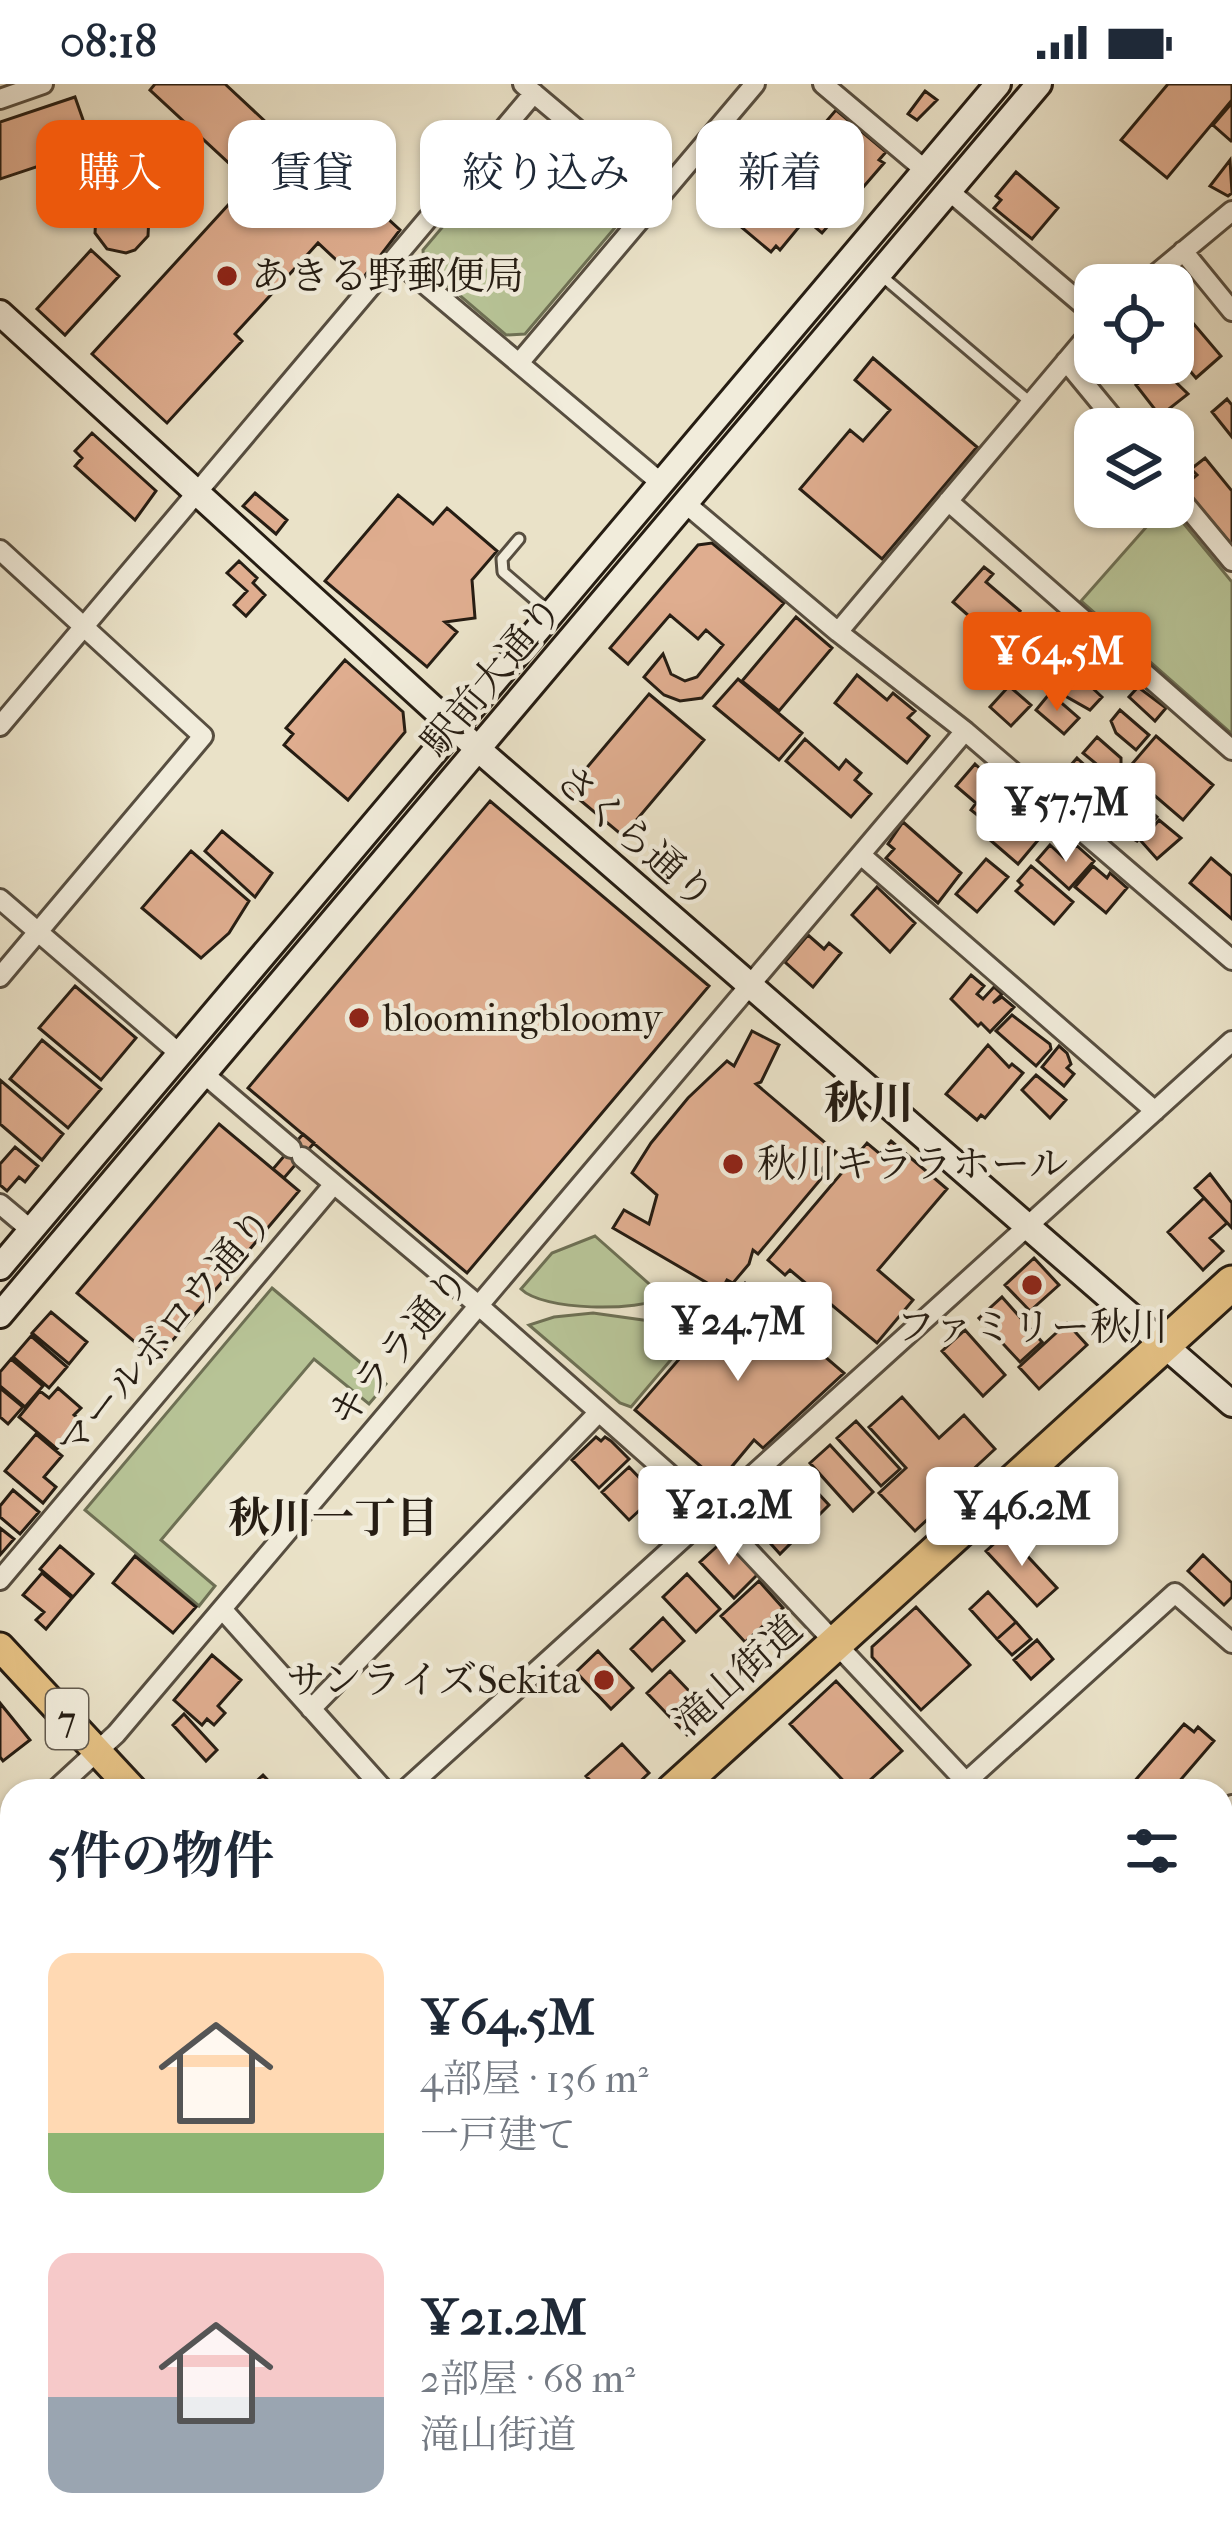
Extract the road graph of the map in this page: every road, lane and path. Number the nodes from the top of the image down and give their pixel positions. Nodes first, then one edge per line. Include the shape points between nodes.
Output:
1 (43, 84) edge
2 (755, 84) edge
3 (823, 84) edge
4 (998, 84) edge
5 (1039, 84) edge
6 (529, 89) edge
7 (0, 99) edge
8 (566, 120) edge
9 (925, 170) junction
10 (672, 182) edge
11 (949, 191) junction
12 (1232, 211) edge
13 (633, 228) edge
14 (1183, 251) junction
15 (395, 259) junction
16 (1168, 264) edge
17 (879, 274) junction
18 (1074, 297) edge
19 (1232, 311) edge
20 (0, 313) edge
21 (1074, 352) edge
22 (1066, 361) junction
23 (519, 363) junction
24 (1031, 403) junction
25 (1105, 408) edge
26 (661, 483) junction
27 (197, 493) junction
28 (948, 501) junction
29 (685, 503) junction
30 (1194, 515) edge
31 (519, 538) dead end
32 (0, 550) edge
33 (1232, 561) edge
34 (551, 614) junction
35 (85, 626) junction
36 (838, 632) junction
37 (1, 723) edge
38 (455, 728) junction
39 (965, 731) junction
40 (478, 748) junction
41 (1232, 750) edge
42 (860, 855) junction
43 (0, 898) edge
44 (37, 933) junction
45 (1232, 960) edge
46 (0, 977) edge
47 (750, 984) junction
48 (1232, 1041) edge
49 (180, 1054) junction
50 (204, 1074) junction
51 (1155, 1111) junction
52 (334, 1184) junction
53 (0, 1204) edge
54 (1026, 1228) junction
55 (31, 1230) junction
56 (0, 1267) edge
57 (1232, 1283) edge
58 (478, 1305) junction
59 (0, 1315) edge
60 (1163, 1345) junction
61 (1232, 1404) edge
62 (599, 1412) junction
63 (712, 1512) junction
64 (0, 1580) edge
65 (222, 1609) junction
66 (1232, 1643) edge
67 (836, 1644) junction
68 (0, 1647) edge
69 (311, 1709) junction
70 (99, 1753) junction
71 (68, 1779) edge
72 (123, 1779) edge
73 (374, 1779) edge
74 (417, 1779) edge
75 (686, 1779) edge
76 (954, 1779) edge
77 (970, 1779) edge

1 - 7 street
2 - 10 street
3 - 9 street
4 - 9 street, 駅前大通り
5 - 11 street, 駅前大通り
6 - 8 street
6 - 15 street
9 - 26 street, 駅前大通り
11 - 17 street, 駅前大通り
11 - 18 street
12 - 14 street
13 - 23 street
14 - 16 street
14 - 19 street
15 - 23 street
15 - 27 street
17 - 24 lane
17 - 29 street, 駅前大通り
20 - 27 street, さくら通り
21 - 22 street
22 - 24 street
22 - 25 street
23 - 26 street
24 - 28 street
26 - 34 street, 駅前大通り
27 - 35 street
27 - 38 street, さくら通り
28 - 36 street
28 - 41 street
29 - 36 street
29 - 40 street, 駅前大通り
30 - 33 street
31 - 34 lane via 502,559 503,572
32 - 35 street
34 - 38 street, 駅前大通り
35 - 37 street
35 - 44 street via 203,736
36 - 39 street
38 - 40 street, さくら通り
38 - 49 street, 駅前大通り
39 - 42 street, キララ通り
39 - 45 street
40 - 47 street, さくら通り
40 - 50 street, 駅前大通り
42 - 47 street, キララ通り
42 - 51 street
43 - 44 street
44 - 46 street
44 - 49 street
47 - 54 street, さくら通り
47 - 58 street, キララ通り
48 - 51 street
49 - 55 street, 駅前大通り
50 - 52 street
50 - 59 street, 駅前大通り
51 - 54 street
52 - 58 street
52 - 64 street, マールボロウ通り
53 - 55 street
54 - 60 street, さくら通り
54 - 63 street
55 - 56 street, 駅前大通り
57 - 60 highway, 滝山街道
58 - 62 street
58 - 65 street, キララ通り
60 - 61 street, さくら通り
60 - 67 highway, 滝山街道
62 - 63 street
62 - 69 street
63 - 67 street
63 - 74 street
65 - 69 street
65 - 70 street, キララ通り
66 - 77 street via 1175,1593
67 - 75 highway, 滝山街道
67 - 76 street
68 - 70 main road, 7
69 - 73 street
70 - 71 street, キララ通り
70 - 72 main road, 7

